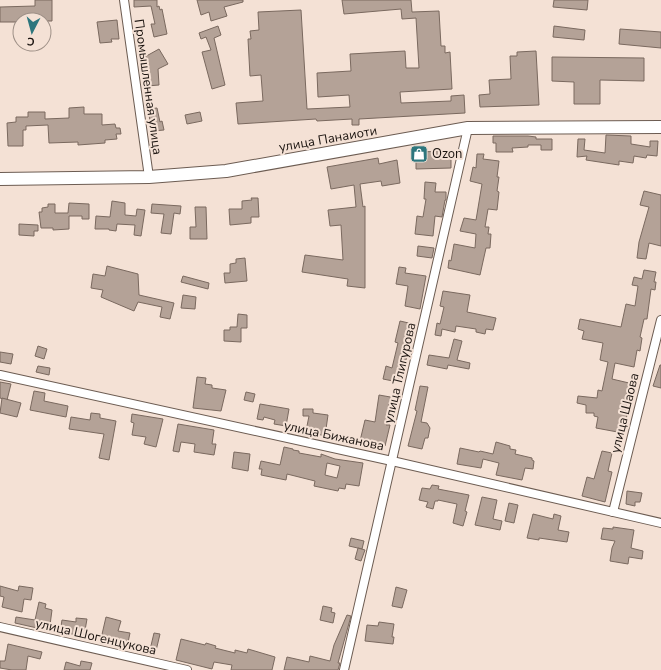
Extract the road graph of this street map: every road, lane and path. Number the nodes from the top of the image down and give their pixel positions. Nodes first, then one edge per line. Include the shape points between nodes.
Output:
1 (124, 0) edge
2 (661, 127) edge
3 (468, 128) junction
4 (149, 177) junction
5 (0, 179) edge
6 (661, 320) edge
7 (0, 376) edge
8 (392, 460) junction
9 (613, 512) junction
10 (661, 523) edge
11 (0, 627) edge
12 (187, 670) edge
13 (344, 670) edge

1 - 4 street, Промышленная улица
2 - 3 street, улица Панаиоти
3 - 4 street, улица Панаиоти via 226,171
3 - 8 street, улица Тлигурова
4 - 5 street, улица Панаиоти
6 - 9 street, улица Шаова
7 - 8 street, улица Бижанова
8 - 9 street, улица Бижанова
8 - 13 street, улица Тлигурова
9 - 10 street, улица Бижанова
11 - 12 street, улица Шогенцукова

